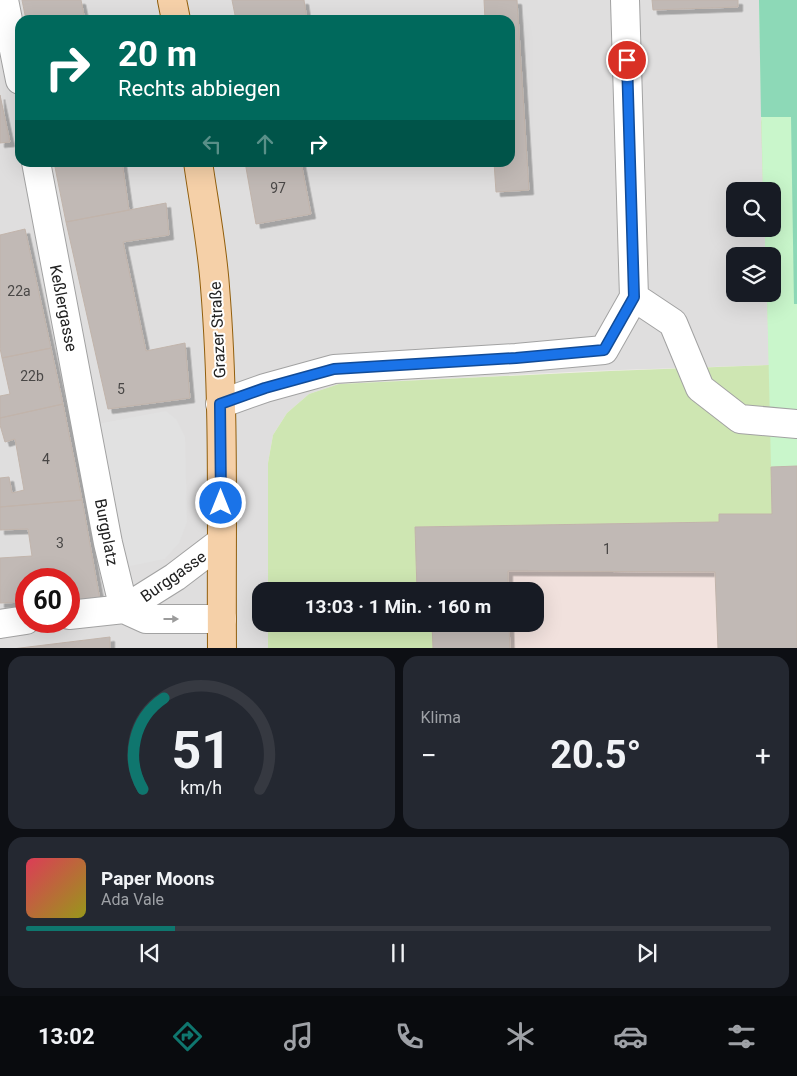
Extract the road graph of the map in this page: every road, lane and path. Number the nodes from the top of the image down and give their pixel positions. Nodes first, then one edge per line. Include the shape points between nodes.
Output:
1 (4, 0) edge
2 (172, 0) edge
3 (625, 0) edge
4 (175, 15) edge
5 (15, 55) edge
6 (37, 167) edge
7 (199, 167) edge
8 (634, 297) junction
9 (220, 404) junction
10 (797, 424) edge
11 (92, 454) joint
12 (221, 542) junction
13 (124, 609) junction
14 (80, 615) edge
15 (222, 619) junction
16 (15, 622) edge
17 (0, 624) edge
18 (222, 648) edge

1 - 5 street
2 - 4 main road
3 - 8 street
6 - 11 street, Keßlergasse
7 - 9 main road, Grazer Straße via 215,287
8 - 9 street via 604,350 334,369
8 - 10 street via 673,323 700,388 740,420
9 - 12 main road, Grazer Straße
11 - 13 street, Burgplatz
12 - 13 street, Burggasse via 175,577
12 - 15 main road, Grazer Straße
13 - 14 street, Burggasse
13 -> 15 street, Burggasse via 146,619
15 - 18 main road, Grazer Straße
16 - 17 street

